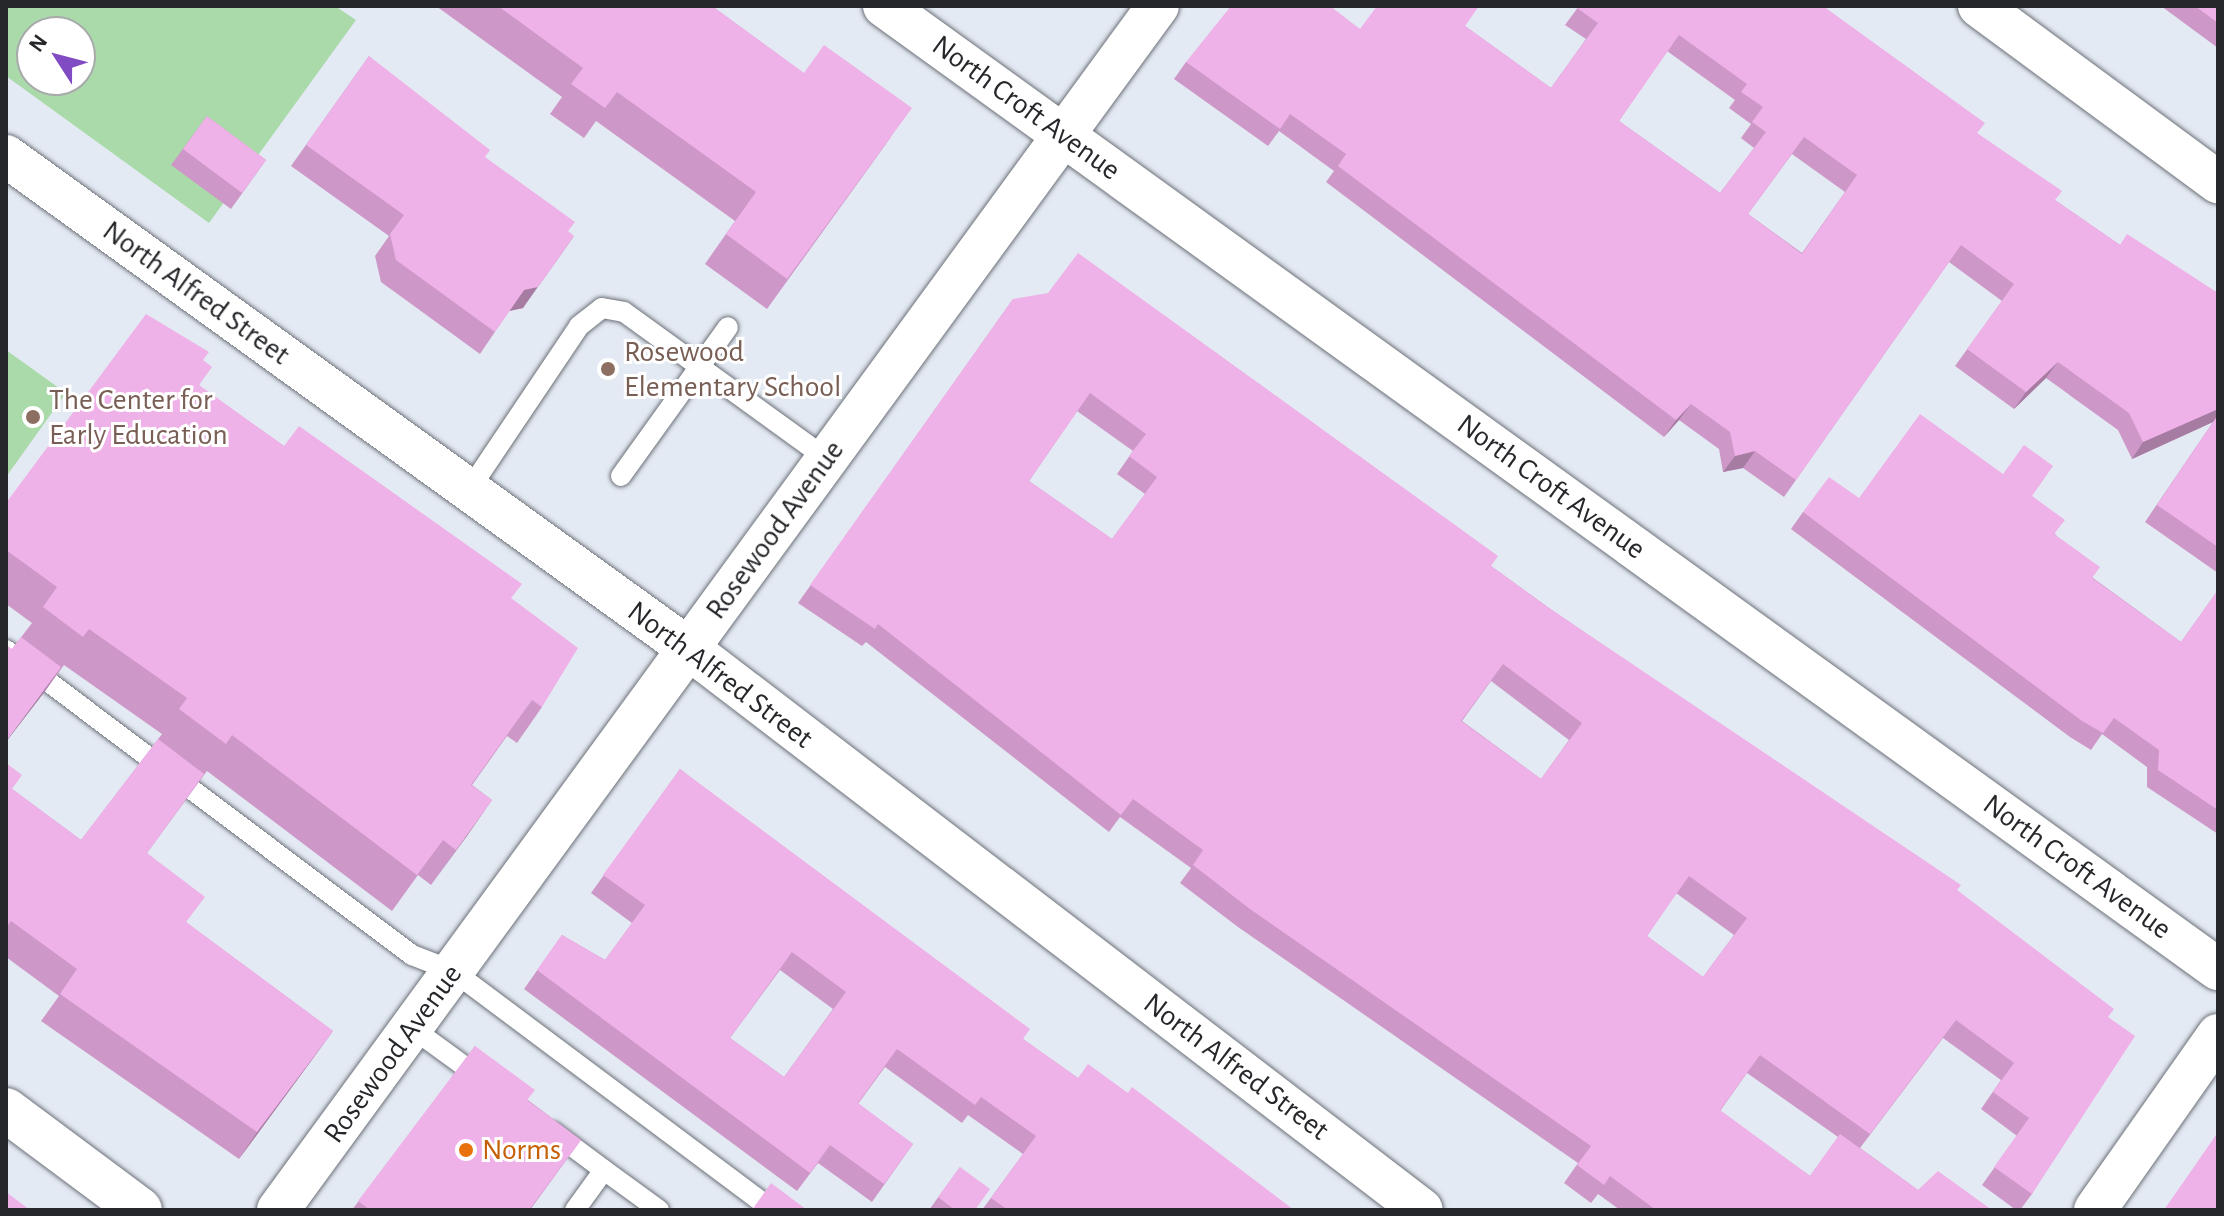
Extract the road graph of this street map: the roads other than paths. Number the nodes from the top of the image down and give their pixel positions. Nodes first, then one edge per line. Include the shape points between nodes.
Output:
1 (884, 6) edge
2 (1158, 6) edge
3 (1979, 6) edge
4 (1066, 137) junction
5 (6, 156) edge
6 (2218, 182) edge
7 (728, 327) dead end
8 (700, 368) junction
9 (827, 459) junction
10 (621, 476) dead end
11 (469, 490) junction
12 (688, 648) junction
13 (6, 650) edge
14 (2218, 969) edge
15 (453, 971) junction
16 (412, 1028) junction
17 (2218, 1035) edge
18 (504, 1096) edge
19 (6, 1110) edge
20 (529, 1114) edge
21 (604, 1170) junction
22 (140, 1210) edge
23 (278, 1210) edge
24 (575, 1210) edge
25 (659, 1210) edge
26 (773, 1210) edge
27 (1422, 1210) edge
28 (2095, 1210) edge

1 - 4 street, North Croft Avenue
2 - 4 street, Rosewood Avenue
3 - 6 street
4 - 9 street, Rosewood Avenue
4 - 14 street, North Croft Avenue
5 - 11 street, North Alfred Street
7 - 8 lane
8 - 9 lane
8 - 10 lane
8 - 11 lane via 624,312 602,308 579,326
9 - 12 street, Rosewood Avenue
11 - 12 street, North Alfred Street
12 - 15 street, Rosewood Avenue
12 - 27 street, North Alfred Street
13 - 15 lane via 412,955
15 - 16 street, Rosewood Avenue
15 - 26 lane
16 - 18 lane
16 - 23 street, Rosewood Avenue
17 - 28 street
19 - 22 main road
20 - 21 lane
21 - 24 lane
21 - 25 lane

